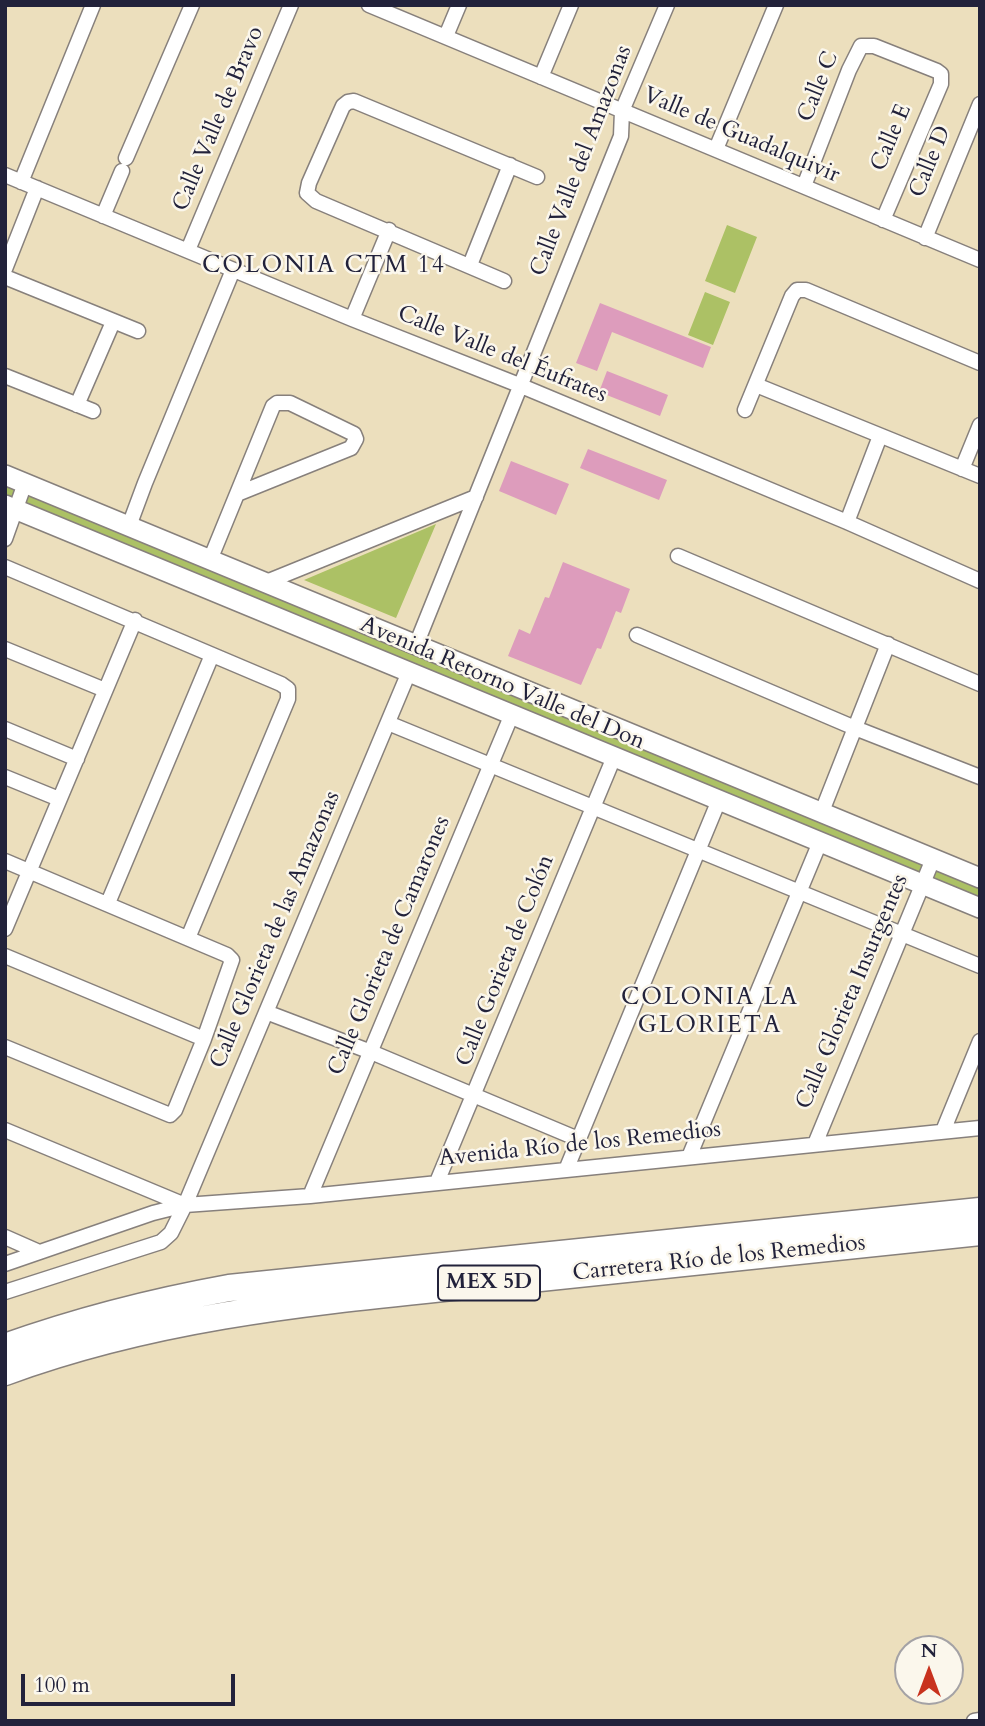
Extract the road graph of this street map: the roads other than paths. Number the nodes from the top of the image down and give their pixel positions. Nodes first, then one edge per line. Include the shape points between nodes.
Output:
1 (93, 5) edge
2 (192, 5) edge
3 (291, 5) edge
4 (369, 5) edge
5 (459, 5) edge
6 (571, 5) edge
7 (667, 5) edge
8 (776, 5) edge
9 (446, 36) junction
10 (940, 74) joint
11 (541, 77) junction
12 (980, 104) edge
13 (622, 111) junction
14 (716, 149) junction
15 (510, 165) junction
16 (5, 175) edge
17 (537, 177) dead end
18 (21, 182) junction
19 (804, 186) junction
20 (37, 188) junction
21 (103, 216) junction
22 (883, 220) junction
23 (389, 230) junction
24 (925, 238) junction
25 (188, 250) junction
26 (980, 260) edge
27 (470, 265) junction
28 (5, 269) edge
29 (233, 270) junction
30 (5, 276) edge
31 (504, 281) dead end
32 (352, 319) junction
33 (113, 322) junction
34 (138, 331) dead end
35 (980, 363) edge
36 (5, 376) edge
37 (519, 385) junction
38 (756, 385) junction
39 (77, 405) junction
40 (745, 410) dead end
41 (93, 411) dead end
42 (980, 425) edge
43 (880, 436) junction
44 (962, 469) junction
45 (5, 475) edge
46 (980, 476) edge
47 (25, 483) junction
48 (237, 494) junction
49 (475, 497) junction
50 (11, 507) edge
51 (847, 522) junction
52 (129, 526) junction
53 (5, 539) edge
54 (678, 556) dead end
55 (210, 560) junction
56 (5, 567) edge
57 (980, 581) edge
58 (264, 583) junction
59 (135, 620) junction
60 (637, 635) dead end
61 (888, 643) junction
62 (416, 645) junction
63 (5, 649) edge
64 (212, 655) junction
65 (409, 672) junction
66 (980, 684) edge
67 (105, 690) junction
68 (512, 714) junction
69 (388, 723) junction
70 (856, 728) junction
71 (5, 729) edge
72 (614, 757) junction
73 (77, 760) junction
74 (491, 765) junction
75 (5, 777) edge
76 (980, 777) edge
77 (59, 799) junction
78 (719, 800) junction
79 (594, 807) junction
80 (821, 814) junction
81 (820, 842) junction
82 (697, 850) junction
83 (933, 859) junction
84 (5, 861) edge
85 (29, 870) junction
86 (980, 878) edge
87 (923, 885) junction
88 (798, 891) junction
89 (108, 903) junction
90 (980, 908) edge
91 (5, 929) edge
92 (902, 934) junction
93 (188, 938) junction
94 (5, 956) edge
95 (980, 966) edge
96 (266, 1012) junction
97 (204, 1040) junction
98 (980, 1041) edge
99 (5, 1047) edge
100 (370, 1052) junction
101 (475, 1096) junction
102 (980, 1128) edge
103 (5, 1130) edge
104 (943, 1132) junction
105 (578, 1139) junction
106 (815, 1144) junction
107 (689, 1157) junction
108 (566, 1170) junction
109 (437, 1182) junction
110 (310, 1196) junction
111 (185, 1205) junction
112 (980, 1211) edge
113 (980, 1232) edge
114 (5, 1237) edge
115 (39, 1252) junction
116 (5, 1264) edge
117 (5, 1292) edge
118 (5, 1347) edge
119 (5, 1372) edge
120 (980, 1720) edge
121 (974, 1721) edge

1 - 18 street
2 - 21 street
3 - 25 street, Calle Valle de Bravo
4 - 9 street, Valle de Guadalquivir
5 - 9 street
6 - 11 street
7 - 13 street, Calle Valle del Amazonas
8 - 14 street
9 - 11 street, Valle de Guadalquivir
10 - 19 street, Calle C via 874,46 861,46
10 - 22 street, Calle E via 941,84
11 - 13 street, Valle de Guadalquivir
12 - 24 street, Calle D
13 - 14 street, Valle de Guadalquivir
13 - 37 street, Calle Valle del Amazonas via 621,136
14 - 19 street, Valle de Guadalquivir
15 - 17 street
15 - 23 street via 348,102 329,135 307,193 316,201
15 - 27 street
16 - 18 street, Calle Valle del Éufrates
18 - 20 street, Calle Valle del Éufrates
19 - 22 street, Valle de Guadalquivir
20 - 21 street, Calle Valle del Éufrates
20 - 28 street
21 - 25 street, Calle Valle del Éufrates
22 - 24 street, Valle de Guadalquivir
23 - 27 street
23 - 32 street
24 - 26 street, Valle de Guadalquivir
25 - 29 street, Calle Valle del Éufrates
27 - 31 street
29 - 32 street, Calle Valle del Éufrates
29 - 52 street
30 - 33 street
32 - 37 street, Calle Valle del Éufrates
33 - 34 street
33 - 39 street
35 - 38 street via 797,290
36 - 39 street
37 - 49 street, Calle Valle del Amazonas
37 - 51 street, Calle Valle del Éufrates
38 - 40 street
38 - 43 street
39 - 41 street
42 - 44 street
43 - 44 street
43 - 51 street
44 - 46 street
45 - 47 street, Avenida Retorno Valle del Don
47 - 50 street
47 - 52 street, Avenida Retorno Valle del Don
48 - 48 street via 277,404 290,403 354,434 351,448
48 - 55 street
49 - 58 street
49 - 62 street, Calle Valle del Amazonas
50 - 53 street
50 - 65 street, Avenida Retorno Valle del Don
51 - 57 street, Calle Valle del Éufrates
52 - 55 street, Avenida Retorno Valle del Don
54 - 61 street
55 - 58 street, Avenida Retorno Valle del Don
56 - 59 street
58 - 62 street, Avenida Retorno Valle del Don
59 - 64 street
59 - 67 street
60 - 70 street
61 - 66 street
61 - 70 street
62 - 80 street, Avenida Retorno Valle del Don
63 - 67 street
64 - 89 street
64 - 93 street via 281,684 288,694
65 - 68 street, Avenida Retorno Valle del Don
65 - 69 street, Calle Glorieta de las Amazonas
67 - 73 street
68 - 72 street, Avenida Retorno Valle del Don
68 - 74 street, Calle Glorieta de Camarones
69 - 74 street
69 - 96 street, Calle Glorieta de las Amazonas
70 - 76 street
70 - 80 street
71 - 73 street
72 - 78 street, Avenida Retorno Valle del Don
72 - 79 street, Calle Gorieta de Colón
73 - 77 street
74 - 79 street
74 - 100 street, Calle Glorieta de Camarones
75 - 77 street
77 - 85 street
78 - 81 street, Avenida Retorno Valle del Don
78 - 82 street
79 - 82 street
79 - 101 street, Calle Gorieta de Colón
80 - 83 street, Avenida Retorno Valle del Don
81 - 87 street, Avenida Retorno Valle del Don
81 - 88 street
82 - 88 street
82 - 105 street
83 - 86 street, Avenida Retorno Valle del Don
83 - 87 street, Calle Glorieta Insurgentes
84 - 85 street
85 - 89 street
85 - 91 street
87 - 90 street, Avenida Retorno Valle del Don
87 - 92 street, Calle Glorieta Insurgentes
88 - 92 street
88 - 107 street
89 - 93 street
92 - 95 street
92 - 106 street, Calle Glorieta Insurgentes
93 - 97 street via 232,960
94 - 97 street
96 - 100 street
96 - 111 street, Calle Glorieta de las Amazonas
97 - 99 street via 170,1115
98 - 104 street
100 - 101 street
100 - 110 street, Calle Glorieta de Camarones
101 - 105 street
101 - 109 street, Calle Gorieta de Colón
102 - 104 street, Avenida Río de los Remedios
103 - 111 street
104 - 106 street, Avenida Río de los Remedios
105 - 108 street
106 - 107 street, Avenida Río de los Remedios
107 - 108 street, Avenida Río de los Remedios
108 - 109 street, Avenida Río de los Remedios
109 - 110 street, Avenida Río de los Remedios
110 - 111 street, Avenida Río de los Remedios
111 - 115 street, Avenida Río de los Remedios
111 - 117 street, Calle Glorieta de las Amazonas via 161,1242
112 - 118 highway, Carretera Río de los Remedios / MEX 5D via 242,1286 119,1311
113 - 119 highway, Carretera Río de los Remedios / MEX 5D via 286,1305 160,1326
114 - 115 street
115 - 116 street, Avenida Río de los Remedios
120 - 121 street

